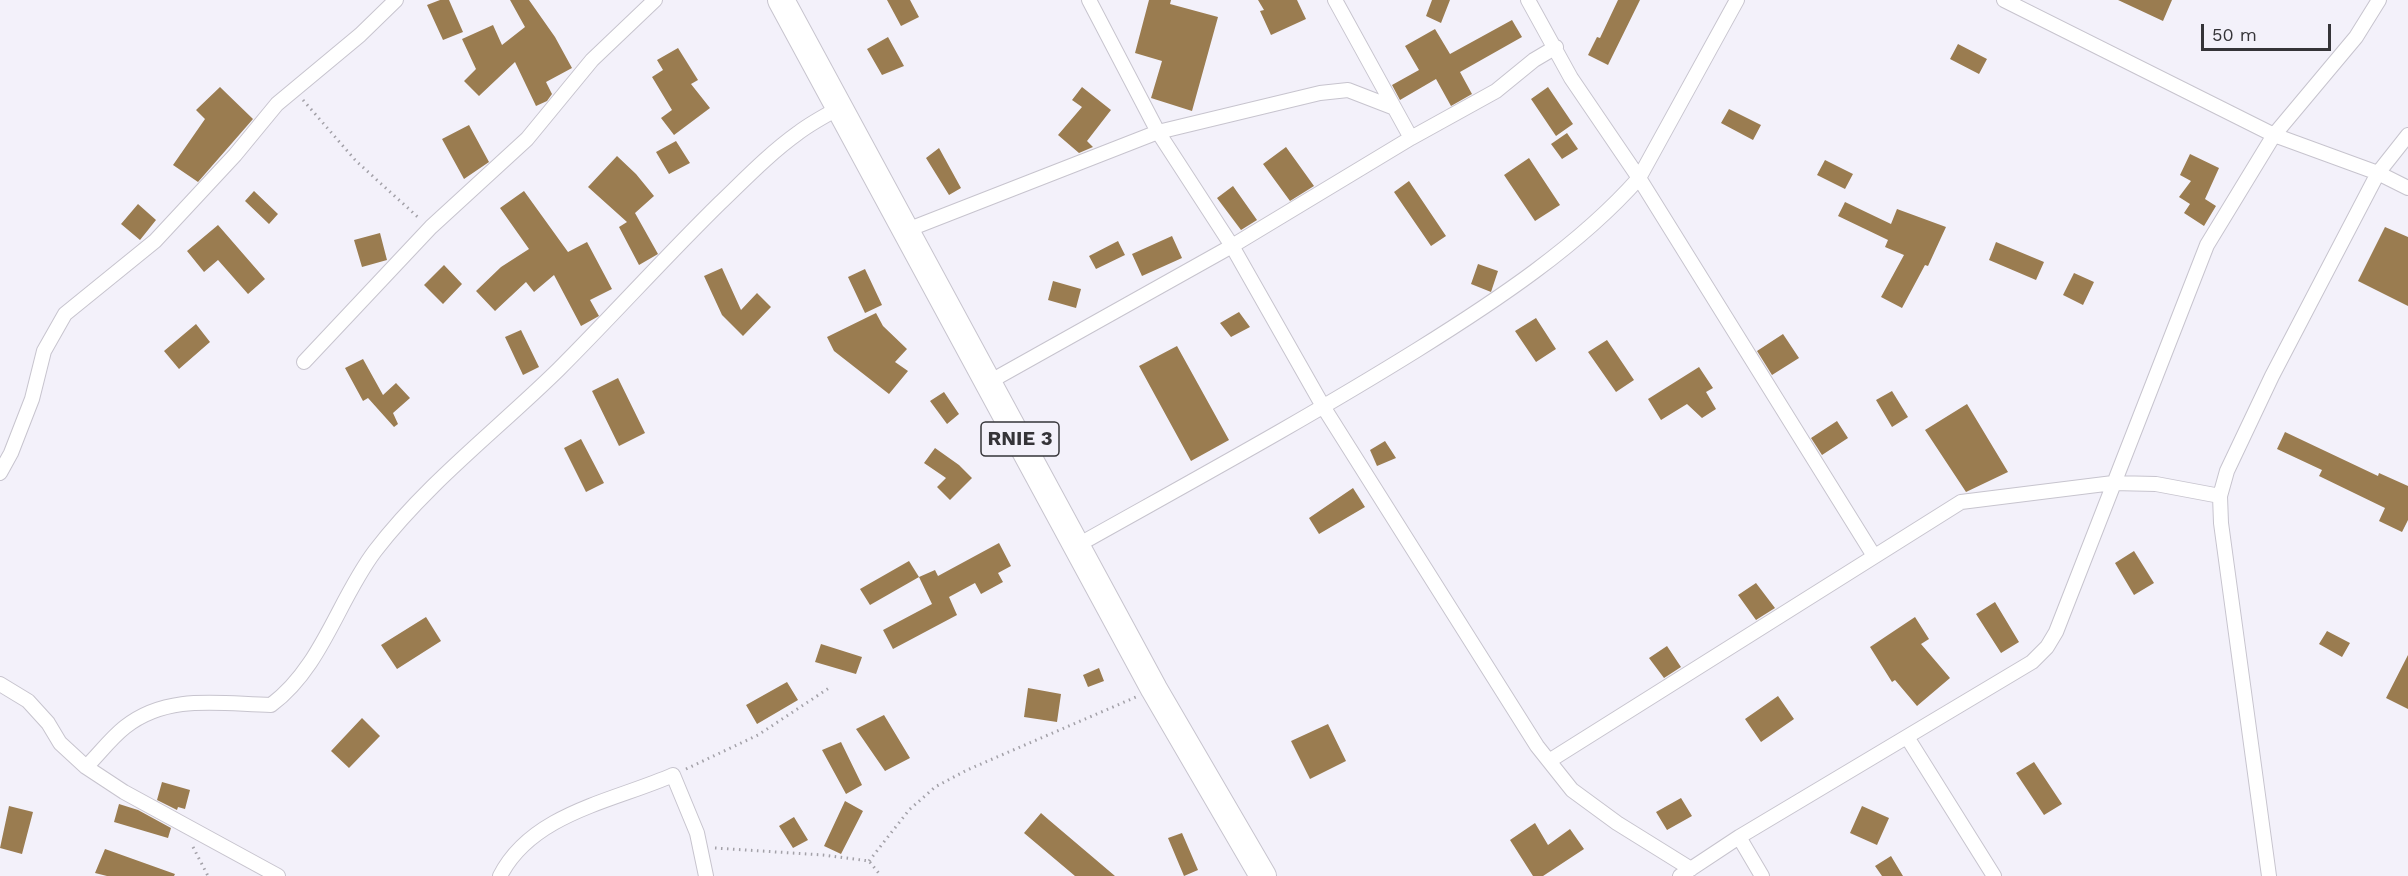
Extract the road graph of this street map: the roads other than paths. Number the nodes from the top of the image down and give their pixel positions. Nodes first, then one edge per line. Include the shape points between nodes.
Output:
1 (396, 0) edge
2 (655, 0) edge
3 (782, 0) edge
4 (1089, 0) edge
5 (1335, 0) edge
6 (1528, 0) edge
7 (1737, 0) edge
8 (2004, 0) edge
9 (2379, 0) edge
10 (1556, 47) junction
11 (841, 107) junction
12 (1392, 107) junction
13 (1158, 132) junction
14 (2274, 135) junction
15 (2408, 135) edge
16 (1411, 138) junction
17 (2378, 173) junction
18 (1639, 178) junction
19 (2408, 188) edge
20 (907, 230) junction
21 (1232, 246) junction
22 (304, 362) dead end
23 (989, 382) junction
24 (1323, 408) junction
25 (0, 473) edge
26 (2113, 483) junction
27 (2220, 496) junction
28 (1078, 545) junction
29 (1874, 556) junction
30 (0, 684) edge
31 (1907, 737) junction
32 (1549, 761) junction
33 (86, 766) junction
34 (1739, 837) junction
35 (1686, 873) edge
36 (278, 876) edge
37 (500, 876) edge
38 (706, 876) edge
39 (1263, 876) edge
40 (1762, 876) edge
41 (1994, 876) edge
42 (2269, 876) edge

1 - 25 street via 360,36 277,104 155,241 65,315 44,351 32,399
2 - 22 street via 592,60 503,164 430,227
3 - 11 highway, RNIE 3
4 - 13 street
5 - 12 street
6 - 10 street
7 - 18 street
8 - 14 street
9 - 14 street via 2356,37
10 - 16 street via 1496,91
10 - 18 street via 1571,78
11 - 20 highway, RNIE 3
11 - 33 street via 798,132 753,171 540,388 415,505 374,553 289,691 271,705 212,700 170,705 145,714 124,727
12 - 13 street via 1348,90 1320,93
12 - 16 street
13 - 20 street
13 - 21 street
14 - 17 street
14 - 26 street via 2207,246
15 - 17 street
16 - 21 street
17 - 19 street
17 - 27 street via 2272,376 2227,471
18 - 24 street via 1622,198 1527,276
18 - 29 street
20 - 23 highway, RNIE 3
21 - 23 street
21 - 24 street
23 - 28 highway, RNIE 3
24 - 28 street
24 - 32 street
26 - 27 street via 2156,484
26 - 29 street via 1961,502
26 - 31 street via 2047,647 2032,662
27 - 42 street
28 - 39 highway, RNIE 3 via 1154,689
29 - 32 street
30 - 33 street via 28,701 60,743
31 - 34 street
31 - 41 street
32 - 35 street via 1581,796
33 - 36 street via 124,792
34 - 35 street
34 - 40 street
37 - 38 street via 516,850 546,828 574,813 673,775 701,848

